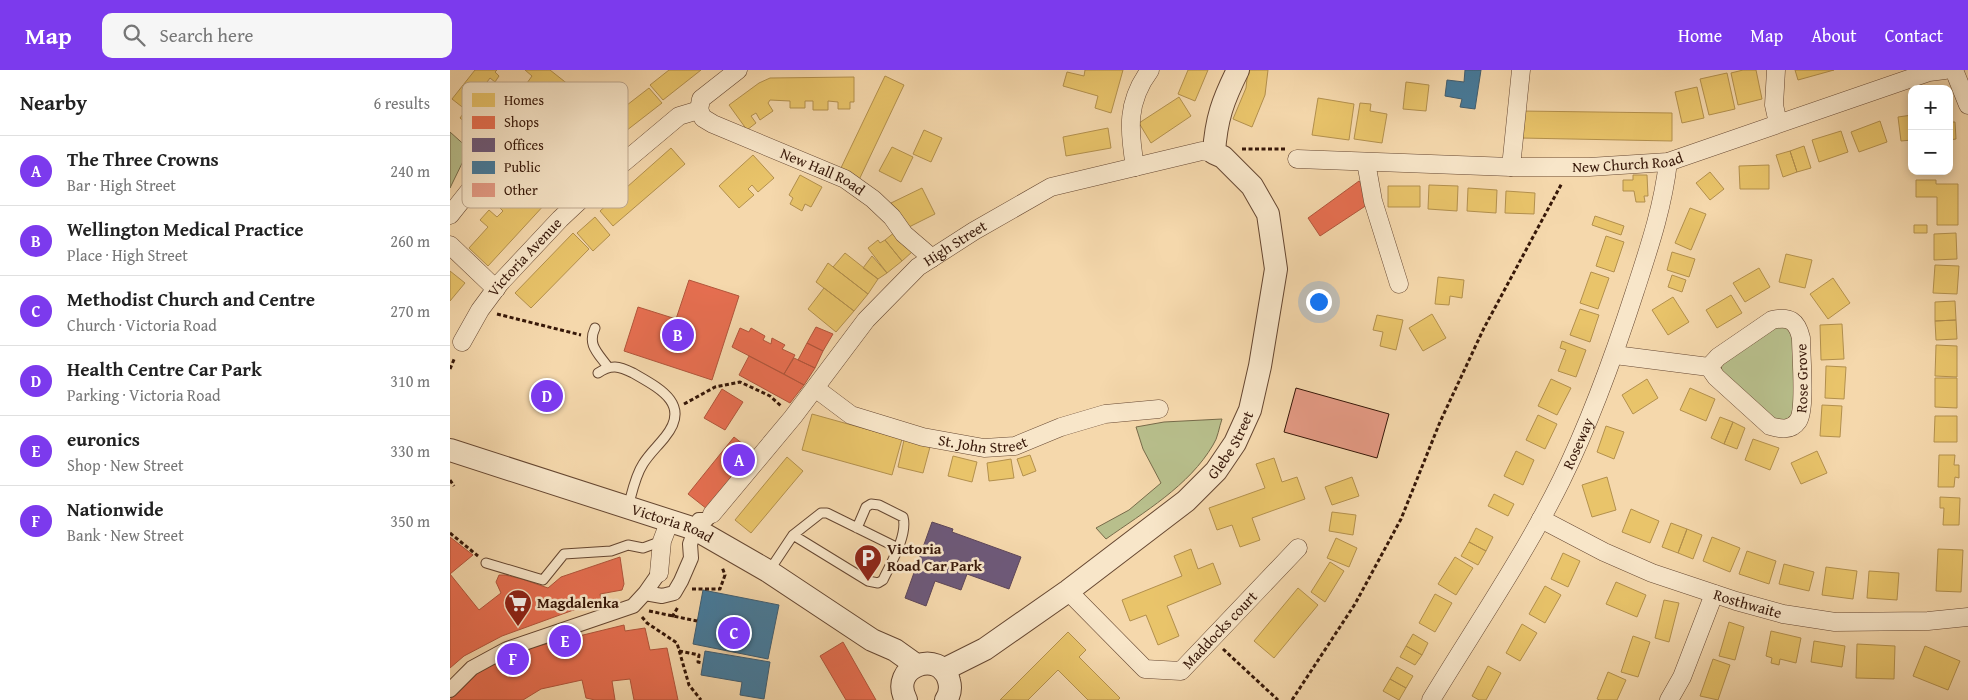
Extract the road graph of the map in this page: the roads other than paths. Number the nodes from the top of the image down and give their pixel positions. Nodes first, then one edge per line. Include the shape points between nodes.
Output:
1 (738, 70) edge
2 (1150, 70) edge
3 (1238, 70) edge
4 (1521, 70) edge
5 (1776, 70) edge
6 (1945, 70) edge
7 (1954, 70) edge
8 (1968, 105) edge
9 (699, 110) junction
10 (1778, 123) junction
11 (1214, 153) junction
12 (628, 159) edge
13 (1297, 159) road end
14 (1366, 162) junction
15 (1668, 162) junction
16 (1136, 167) junction
17 (1511, 167) junction
18 (462, 200) edge
19 (572, 208) edge
20 (450, 215) edge
21 (450, 245) edge
22 (932, 258) junction
23 (1399, 284) dead end
24 (496, 289) junction
25 (595, 328) dead end
26 (462, 342) dead end
27 (1615, 354) junction
28 (608, 367) junction
29 (1709, 367) junction
30 (598, 373) dead end
31 (815, 388) junction
32 (1159, 409) dead end
33 (450, 450) edge
34 (628, 507) junction
35 (712, 514) joint
36 (1541, 519) junction
37 (670, 520) junction
38 (857, 528) junction
39 (695, 529) junction
40 (793, 535) junction
41 (662, 541) junction
42 (898, 548) junction
43 (1298, 548) dead end
44 (486, 563) road end
45 (768, 571) junction
46 (659, 573) joint
47 (1068, 591) junction
48 (645, 593) junction
49 (1714, 594) junction
50 (1968, 617) edge
51 (908, 682) edge
52 (946, 684) edge
53 (450, 690) edge
54 (1431, 700) edge
55 (1669, 700) edge

1 - 9 street via 701,99
2 - 16 street via 1142,81 1131,116 1130,136
3 - 11 street via 1226,93 1217,122
4 - 17 street
5 - 10 street via 1774,105
6 - 10 street, New Church Road via 1929,72
7 - 8 street
9 - 12 street, Victoria Avenue via 679,116
9 - 22 street, New Hall Road via 703,118 712,124 845,179 873,198 904,234
10 - 15 street, New Church Road
11 - 16 street, High Street via 1202,151
11 - 47 street, Glebe Street via 1223,157 1252,186 1268,214 1276,269 1250,410 1235,443 1216,471 1186,501
13 - 14 street, New Church Road
14 - 17 street, New Church Road
14 - 23 street via 1373,201
15 - 17 street, New Church Road
15 - 27 street, Roseway via 1657,221
16 - 22 street, High Street via 1051,187
18 - 20 street
19 - 24 street, Victoria Avenue
21 - 24 street
22 - 31 street, High Street via 866,320
24 - 26 street, Victoria Avenue
25 - 28 lane via 590,338 592,345
27 - 29 street
27 - 36 street, Roseway via 1581,438
28 - 30 lane
28 - 34 lane via 630,372 662,390 674,408 674,422 638,473
29 - 29 street, Rose Grove via 1718,357 1772,320 1792,320 1801,338 1803,408 1799,420 1792,427 1770,426
31 - 32 street, St. John Street via 851,415 923,437 984,448 1015,446 1105,414
31 - 35 street, High Street
33 - 34 street, Victoria Road
34 - 37 street, Victoria Road
35 - 39 street via 706,520 699,520
36 - 49 street, Rosthwaite via 1652,573
36 - 54 street, Roseway
37 - 39 street, Victoria Road
37 - 41 street
38 - 40 lane via 821,513
38 - 42 lane
38 - 42 lane via 866,507 871,504 904,517 906,525
39 - 45 street, Victoria Road
39 - 48 street via 690,544 691,558 674,593 662,596
40 - 42 lane via 868,581 878,583 883,580
40 - 45 lane
41 - 44 lane via 643,548 628,545 611,551 564,554 543,580
41 - 46 street
43 - 47 street, Maddocks court via 1181,671 1145,668
45 - 51 street, Victoria Road via 872,640 895,650
46 - 48 street
47 - 52 street, Glebe Street via 985,648
48 - 53 street via 633,606 507,649 472,668
49 - 50 street, Rosthwaite via 1783,614 1835,622
49 - 55 street via 1682,678
51 - 52 street, Victoria Road via 930,663

